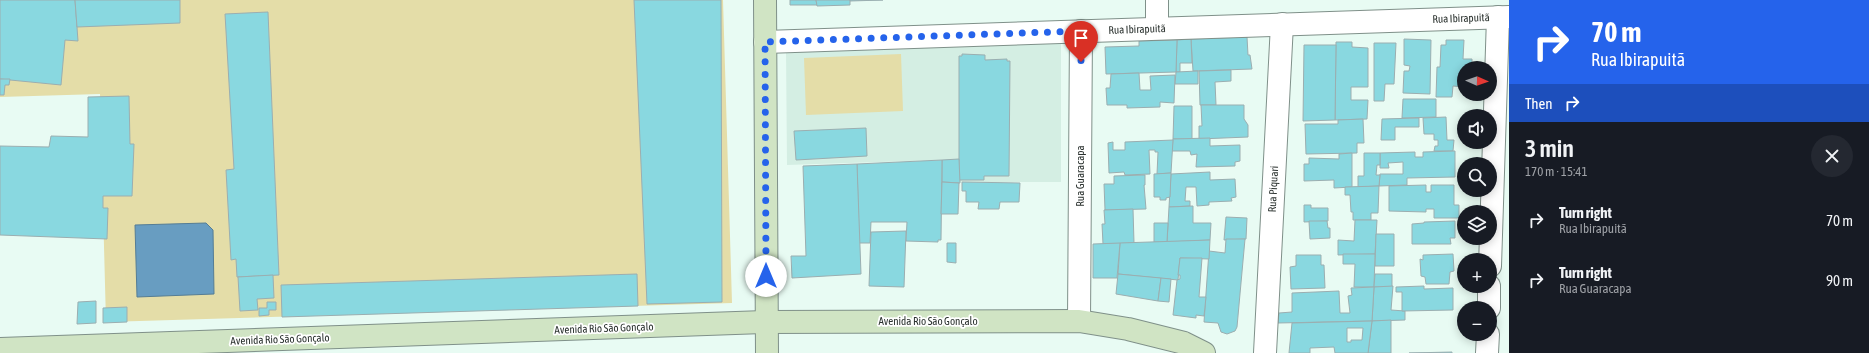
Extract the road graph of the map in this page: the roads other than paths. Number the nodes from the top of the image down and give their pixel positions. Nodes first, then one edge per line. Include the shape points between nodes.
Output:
1 (765, 0) edge
2 (1157, 0) edge
3 (1503, 17) edge
4 (1282, 24) junction
5 (1157, 28) junction
6 (1081, 31) junction
7 (765, 42) junction
8 (1491, 253) edge
9 (1079, 321) junction
10 (766, 322) junction
11 (1488, 341) edge
12 (0, 349) edge
13 (766, 353) edge
14 (1204, 353) edge
15 (1265, 353) edge
16 (1487, 353) edge

1 - 7 street
2 - 5 street
3 - 4 street, Rua Ibirapuitã
3 - 8 street
4 - 5 street, Rua Ibirapuitã
4 - 15 street, Rua Piquari
5 - 6 street, Rua Ibirapuitã
6 - 7 street, Rua Ibirapuitã
6 - 9 street, Rua Guaracapa
7 - 10 street
9 - 10 street, Avenida Rio São Gonçalo
9 - 14 street, Avenida Rio São Gonçalo via 1128,329 1184,343
10 - 12 street, Avenida Rio São Gonçalo
10 - 13 street
11 - 16 street

